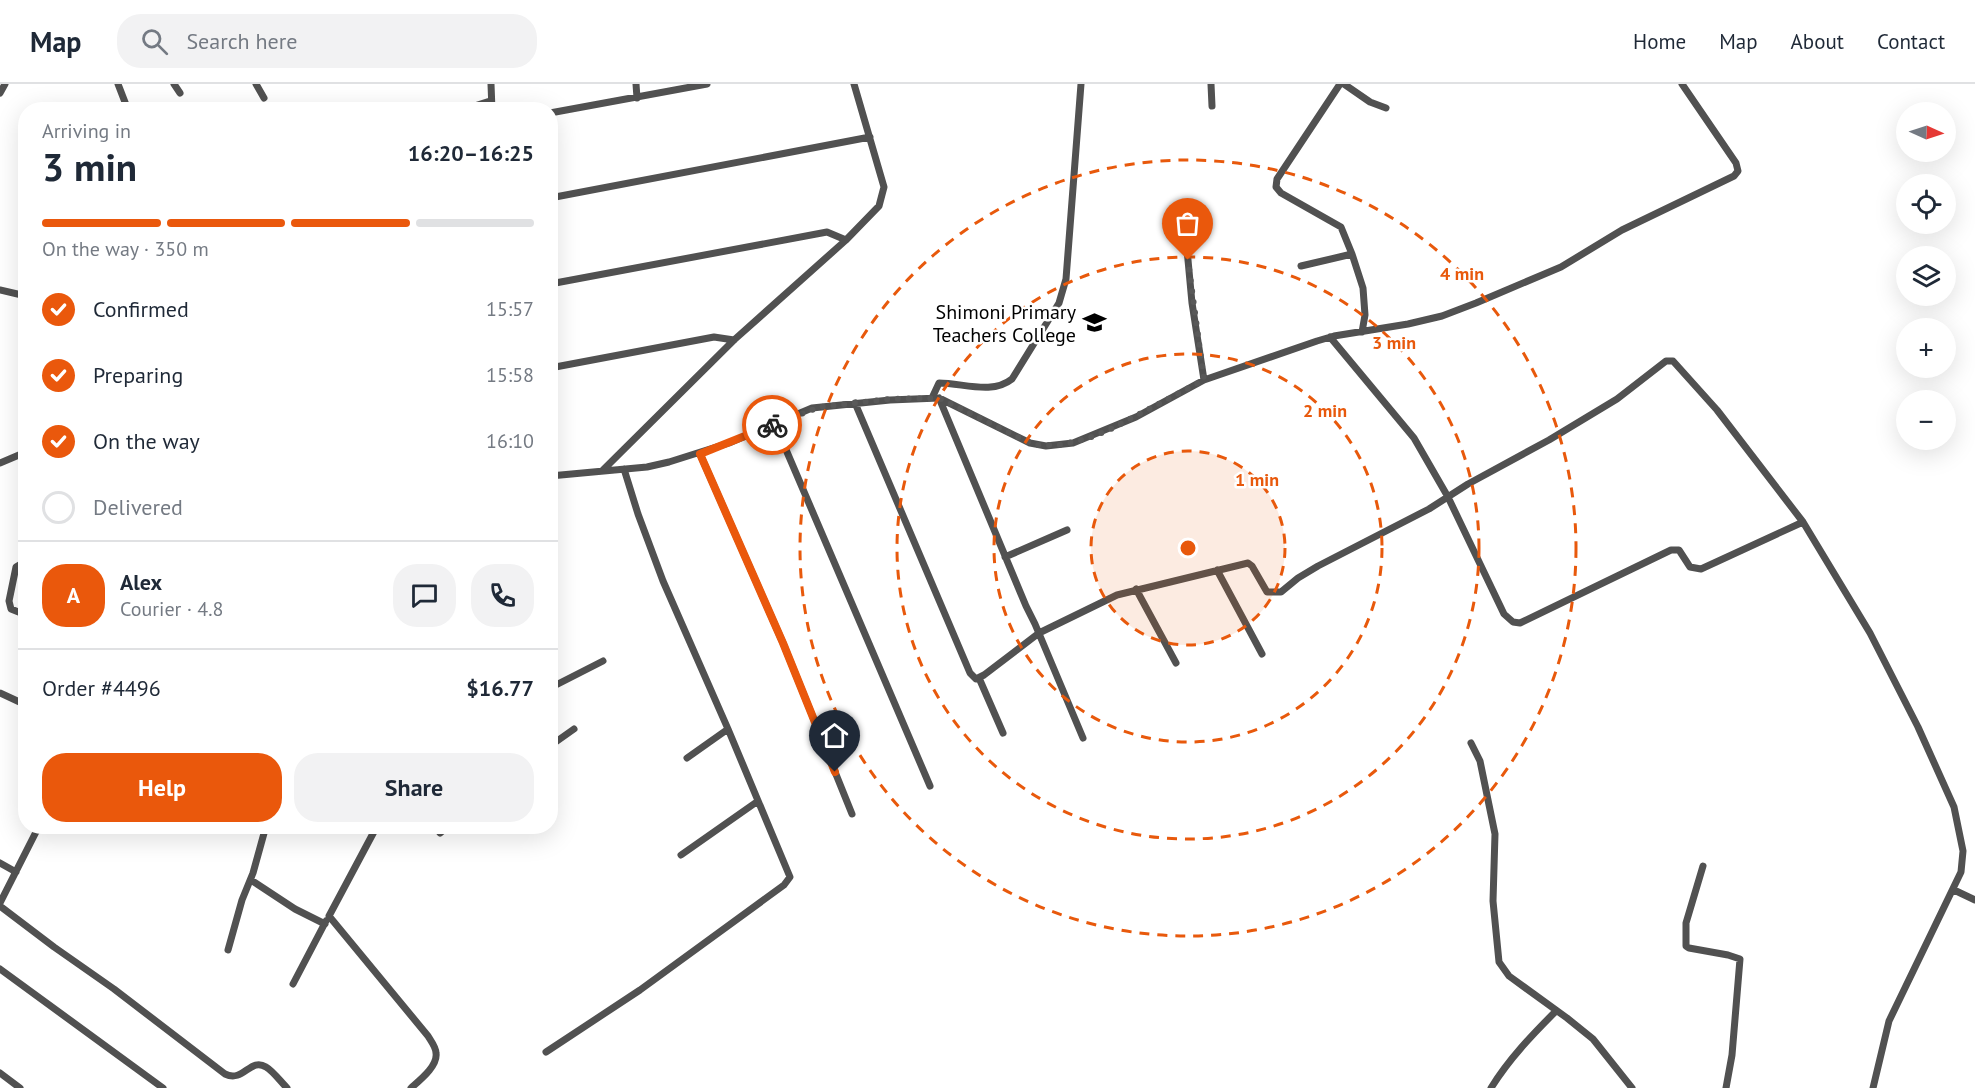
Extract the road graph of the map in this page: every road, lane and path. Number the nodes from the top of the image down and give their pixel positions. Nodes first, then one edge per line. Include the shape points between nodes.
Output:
1 (5, 84) edge
2 (117, 84) edge
3 (174, 84) edge
4 (256, 84) edge
5 (491, 84) edge
6 (636, 84) edge
7 (707, 84) edge
8 (854, 84) edge
9 (1080, 84) edge
10 (1211, 84) edge
11 (1342, 84) edge
12 (1682, 84) edge
13 (0, 93) edge
14 (180, 93) dead end
15 (264, 98) dead end
16 (637, 98) junction
17 (490, 101) joint
18 (125, 102) edge
19 (487, 102) edge
20 (1212, 106) dead end
21 (1386, 108) dead end
22 (558, 112) edge
23 (870, 137) junction
24 (558, 196) edge
25 (1184, 217) dead end
26 (846, 240) junction
27 (1352, 254) junction
28 (1301, 266) dead end
29 (558, 282) edge
30 (0, 290) edge
31 (18, 294) edge
32 (1362, 332) junction
33 (1330, 337) junction
34 (734, 340) junction
35 (558, 367) edge
36 (1204, 380) junction
37 (936, 398) junction
38 (855, 403) junction
39 (775, 423) junction
40 (700, 454) junction
41 (18, 455) edge
42 (0, 463) edge
43 (624, 469) junction
44 (602, 471) junction
45 (558, 475) edge
46 (1448, 497) junction
47 (1803, 522) junction
48 (1067, 530) dead end
49 (1005, 557) junction
50 (18, 566) edge
51 (1217, 570) junction
52 (1136, 589) junction
53 (18, 612) edge
54 (1039, 633) junction
55 (1262, 654) dead end
56 (603, 662) dead end
57 (1176, 663) dead end
58 (979, 678) junction
59 (558, 684) edge
60 (0, 693) edge
61 (18, 701) edge
62 (574, 729) dead end
63 (728, 729) junction
64 (1002, 733) dead end
65 (1083, 738) dead end
66 (558, 740) edge
67 (1471, 743) dead end
68 (687, 758) dead end
69 (930, 786) dead end
70 (758, 801) junction
71 (852, 814) dead end
72 (35, 834) edge
73 (264, 834) edge
74 (373, 834) edge
75 (681, 855) dead end
76 (0, 863) edge
77 (1703, 866) dead end
78 (16, 872) junction
79 (251, 880) junction
80 (1954, 890) junction
81 (1975, 900) edge
82 (0, 905) edge
83 (329, 916) junction
84 (325, 924) junction
85 (228, 950) dead end
86 (0, 969) edge
87 (293, 984) dead end
88 (1556, 1011) junction
89 (546, 1052) dead end
90 (0, 1073) edge
91 (20, 1088) edge
92 (163, 1088) edge
93 (287, 1088) edge
94 (411, 1088) edge
95 (1491, 1088) edge
96 (1632, 1088) edge
97 (1726, 1088) edge
98 (1873, 1088) edge

1 - 13 street
2 - 18 street
3 - 14 street
4 - 15 street
5 - 17 street
6 - 16 street
7 - 16 street
8 - 23 street
9 - 37 street via 1066,279 1059,303 1004,386 939,383
10 - 20 street
11 - 21 street
11 - 27 street via 1276,183 1281,193 1338,224
12 - 32 street via 1737,163 1737,173 1622,231 1561,267 1442,316
16 - 22 street
17 - 19 street
23 - 24 street
23 - 26 street via 884,187 882,198 873,215
25 - 36 street
26 - 29 street via 827,232
26 - 34 street
27 - 28 street
27 - 32 street via 1365,302
30 - 31 street
32 - 33 street
33 - 36 street
33 - 46 street via 1414,438
34 - 35 street via 714,338
34 - 44 street
36 - 37 street via 1109,430 1059,445 1030,443
37 - 38 street
37 - 49 street
38 - 39 street via 812,408
38 - 58 street via 970,674
39 - 40 street
39 - 69 street
40 - 43 street
40 - 71 street
41 - 42 street
43 - 44 street
43 - 63 street via 663,581
44 - 45 street
46 - 47 street via 1504,614 1520,623 1671,550 1678,550 1690,567 1701,569
46 - 47 street via 1617,399 1669,360 1717,410
46 - 51 street via 1318,566 1281,592 1267,592 1248,563
47 - 80 street via 1870,633 1946,787 1963,851
48 - 49 street
49 - 54 street
50 - 53 street via 9,602 11,609
51 - 52 street
51 - 55 street
52 - 54 street
52 - 57 street
54 - 58 street
54 - 65 street
56 - 59 street
58 - 64 street
60 - 61 street
62 - 66 street
63 - 68 street
63 - 70 street
67 - 88 street via 1480,761 1495,834 1493,902 1498,962 1509,976
70 - 75 street
70 - 89 street via 789,871 788,881 640,990
72 - 78 street
73 - 79 street
74 - 83 street
76 - 78 street
77 - 97 street via 1686,922 1686,946 1740,959
78 - 82 street
79 - 84 street
79 - 85 street
80 - 81 street
80 - 98 street via 1884,1032
82 - 93 street via 225,1074 235,1077 251,1066 265,1066
83 - 84 street
83 - 94 street via 435,1048 432,1066
84 - 87 street
86 - 92 street
88 - 95 street
88 - 96 street via 1593,1040
90 - 91 street

